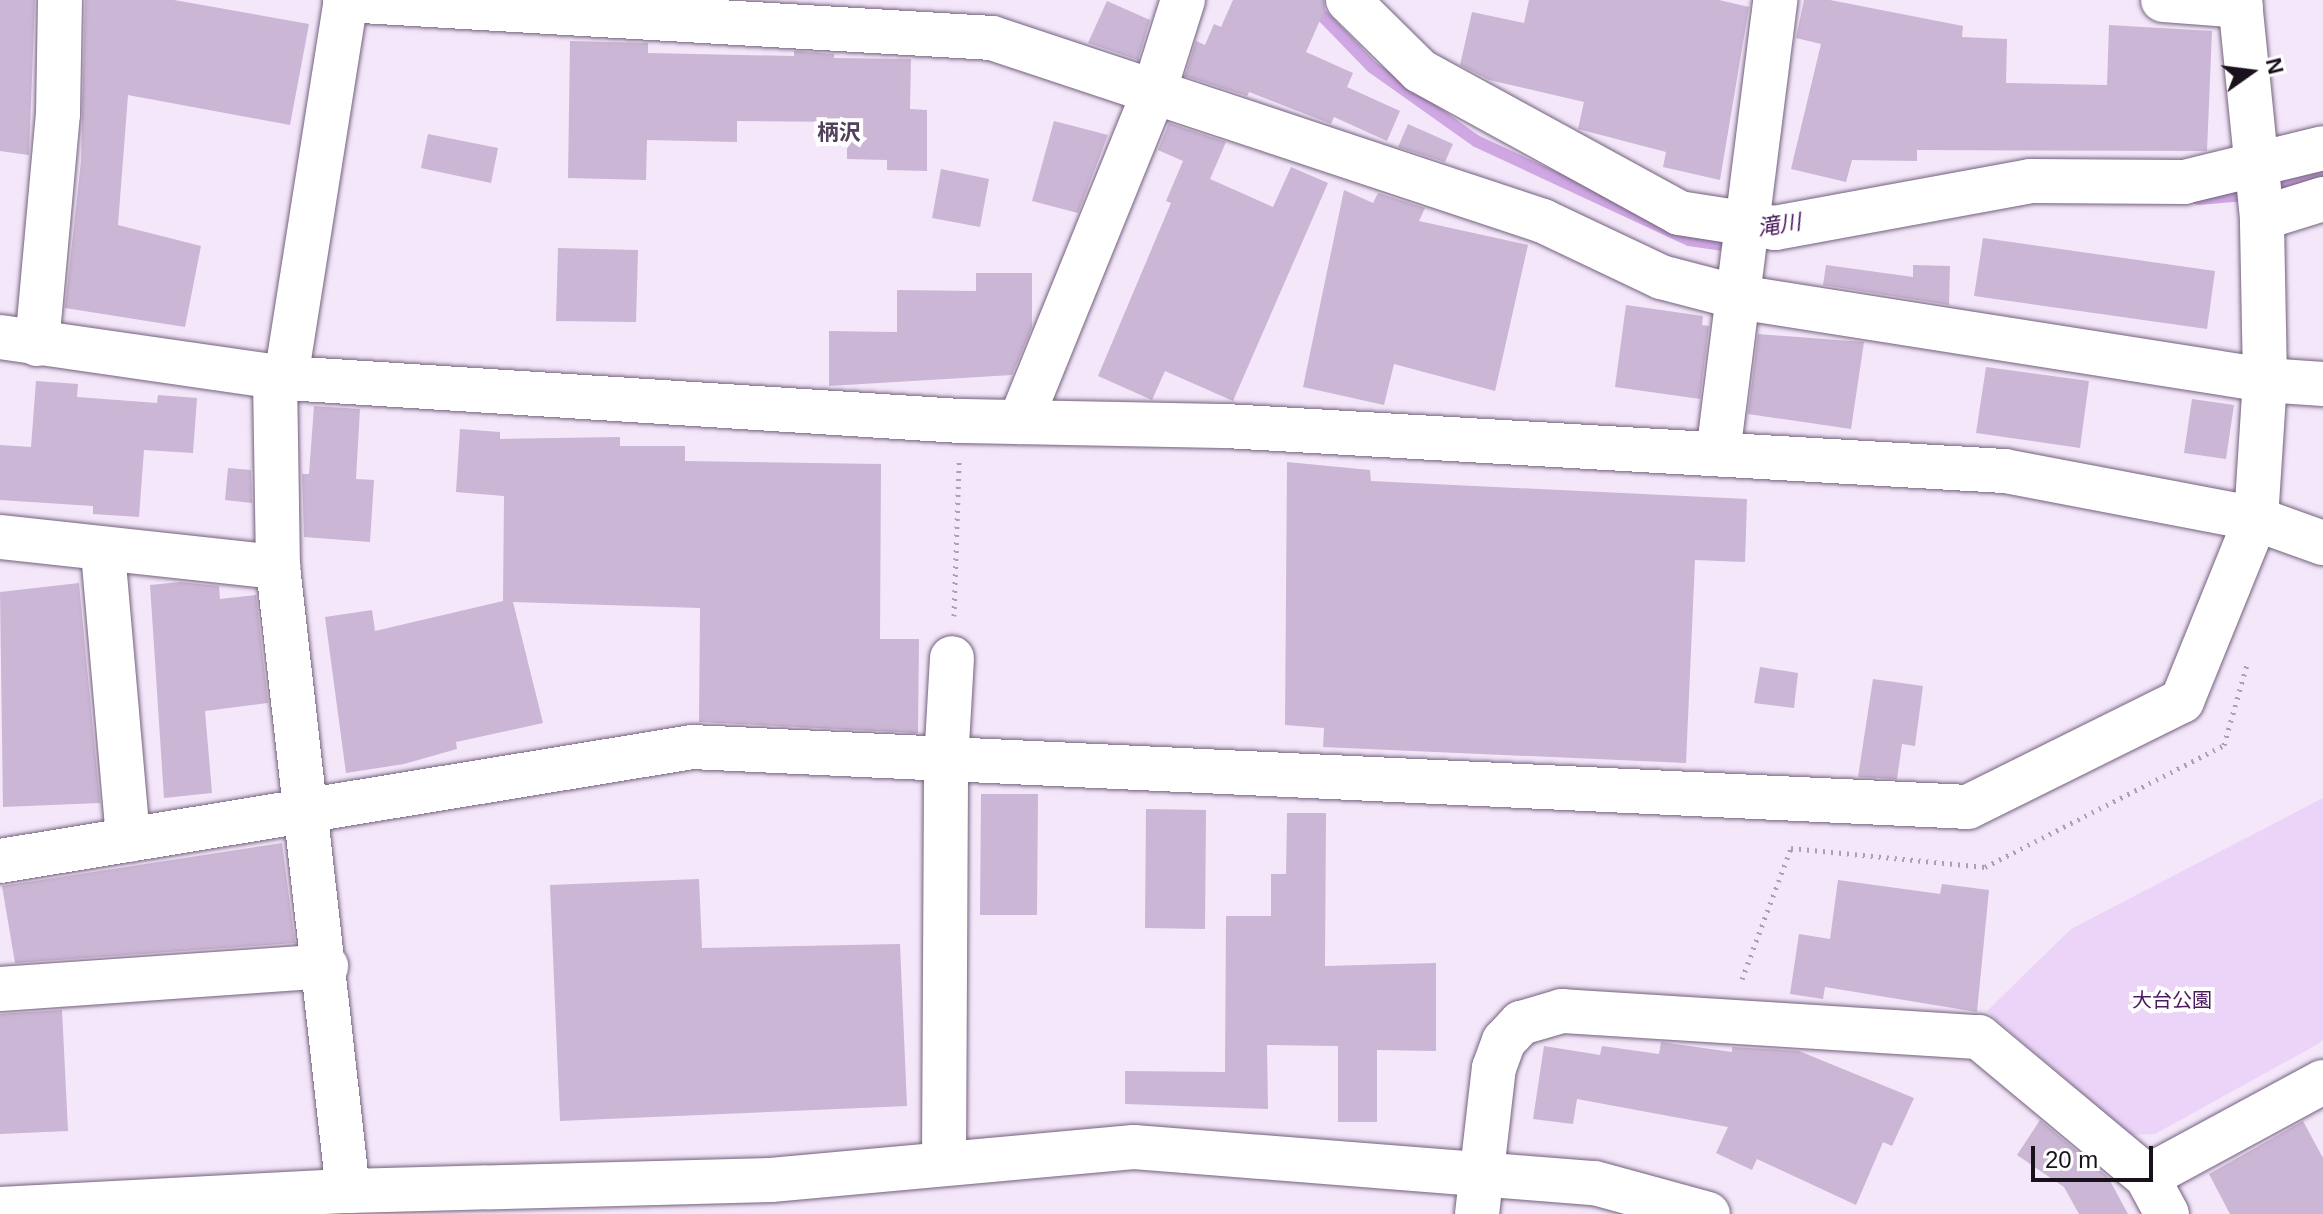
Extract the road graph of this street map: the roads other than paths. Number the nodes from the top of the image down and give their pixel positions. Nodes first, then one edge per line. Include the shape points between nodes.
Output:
1 (60, 0) edge
2 (345, 0) edge
3 (1183, 0) edge
4 (1348, 0) edge
5 (1775, 0) edge
6 (2163, 0) edge
7 (2241, 3) edge
8 (1153, 95) junction
9 (2323, 148) edge
10 (2259, 166) junction
11 (2323, 199) edge
12 (2262, 218) junction
13 (1747, 223) junction
14 (1738, 297) junction
15 (19, 340) edge
16 (281, 378) junction
17 (2265, 380) junction
18 (2323, 384) edge
19 (1020, 422) junction
20 (1718, 454) junction
21 (2256, 519) junction
22 (0, 537) edge
23 (2323, 543) edge
24 (103, 552) junction
25 (278, 567) junction
26 (952, 658) road end
27 (946, 762) junction
28 (308, 811) junction
29 (128, 840) junction
30 (0, 861) edge
31 (326, 966) junction
32 (0, 989) edge
33 (2323, 1082) edge
34 (944, 1161) junction
35 (1479, 1171) junction
36 (348, 1191) junction
37 (2157, 1196) edge
38 (526, 1200) edge
39 (223, 1206) edge
40 (0, 1209) edge
41 (1477, 1214) edge
42 (1708, 1214) edge

1 - 15 street via 58,114
2 - 8 street via 992,38
2 - 16 street
3 - 8 street
4 - 13 street via 1420,71 1499,118 1679,213
5 - 13 street
6 - 7 street
7 - 10 street
8 - 14 street via 1543,221 1661,277
8 - 19 street
9 - 10 street
10 - 12 street
10 - 13 street via 2184,182 2030,181 1775,228
11 - 12 street
12 - 17 street
13 - 14 street
14 - 17 street
14 - 20 street
15 - 16 street
16 - 19 street
16 - 25 street
17 - 18 street
17 - 21 street
19 - 20 street via 1226,426
20 - 21 street via 2005,471
21 - 23 street
21 - 27 street via 2182,701 1968,807
22 - 24 street
24 - 25 street
24 - 29 street
25 - 28 street
26 - 27 street
27 - 28 street via 692,747
27 - 34 street
28 - 29 street
28 - 31 street
29 - 30 street
31 - 32 street
31 - 36 street
33 - 37 street
34 - 35 street via 1134,1147
34 - 38 street
35 - 37 street via 1494,1068 1504,1041 1521,1023 1562,1011 1979,1037
35 - 41 street
35 - 42 street via 1595,1183
36 - 38 street
36 - 39 street
39 - 40 street

